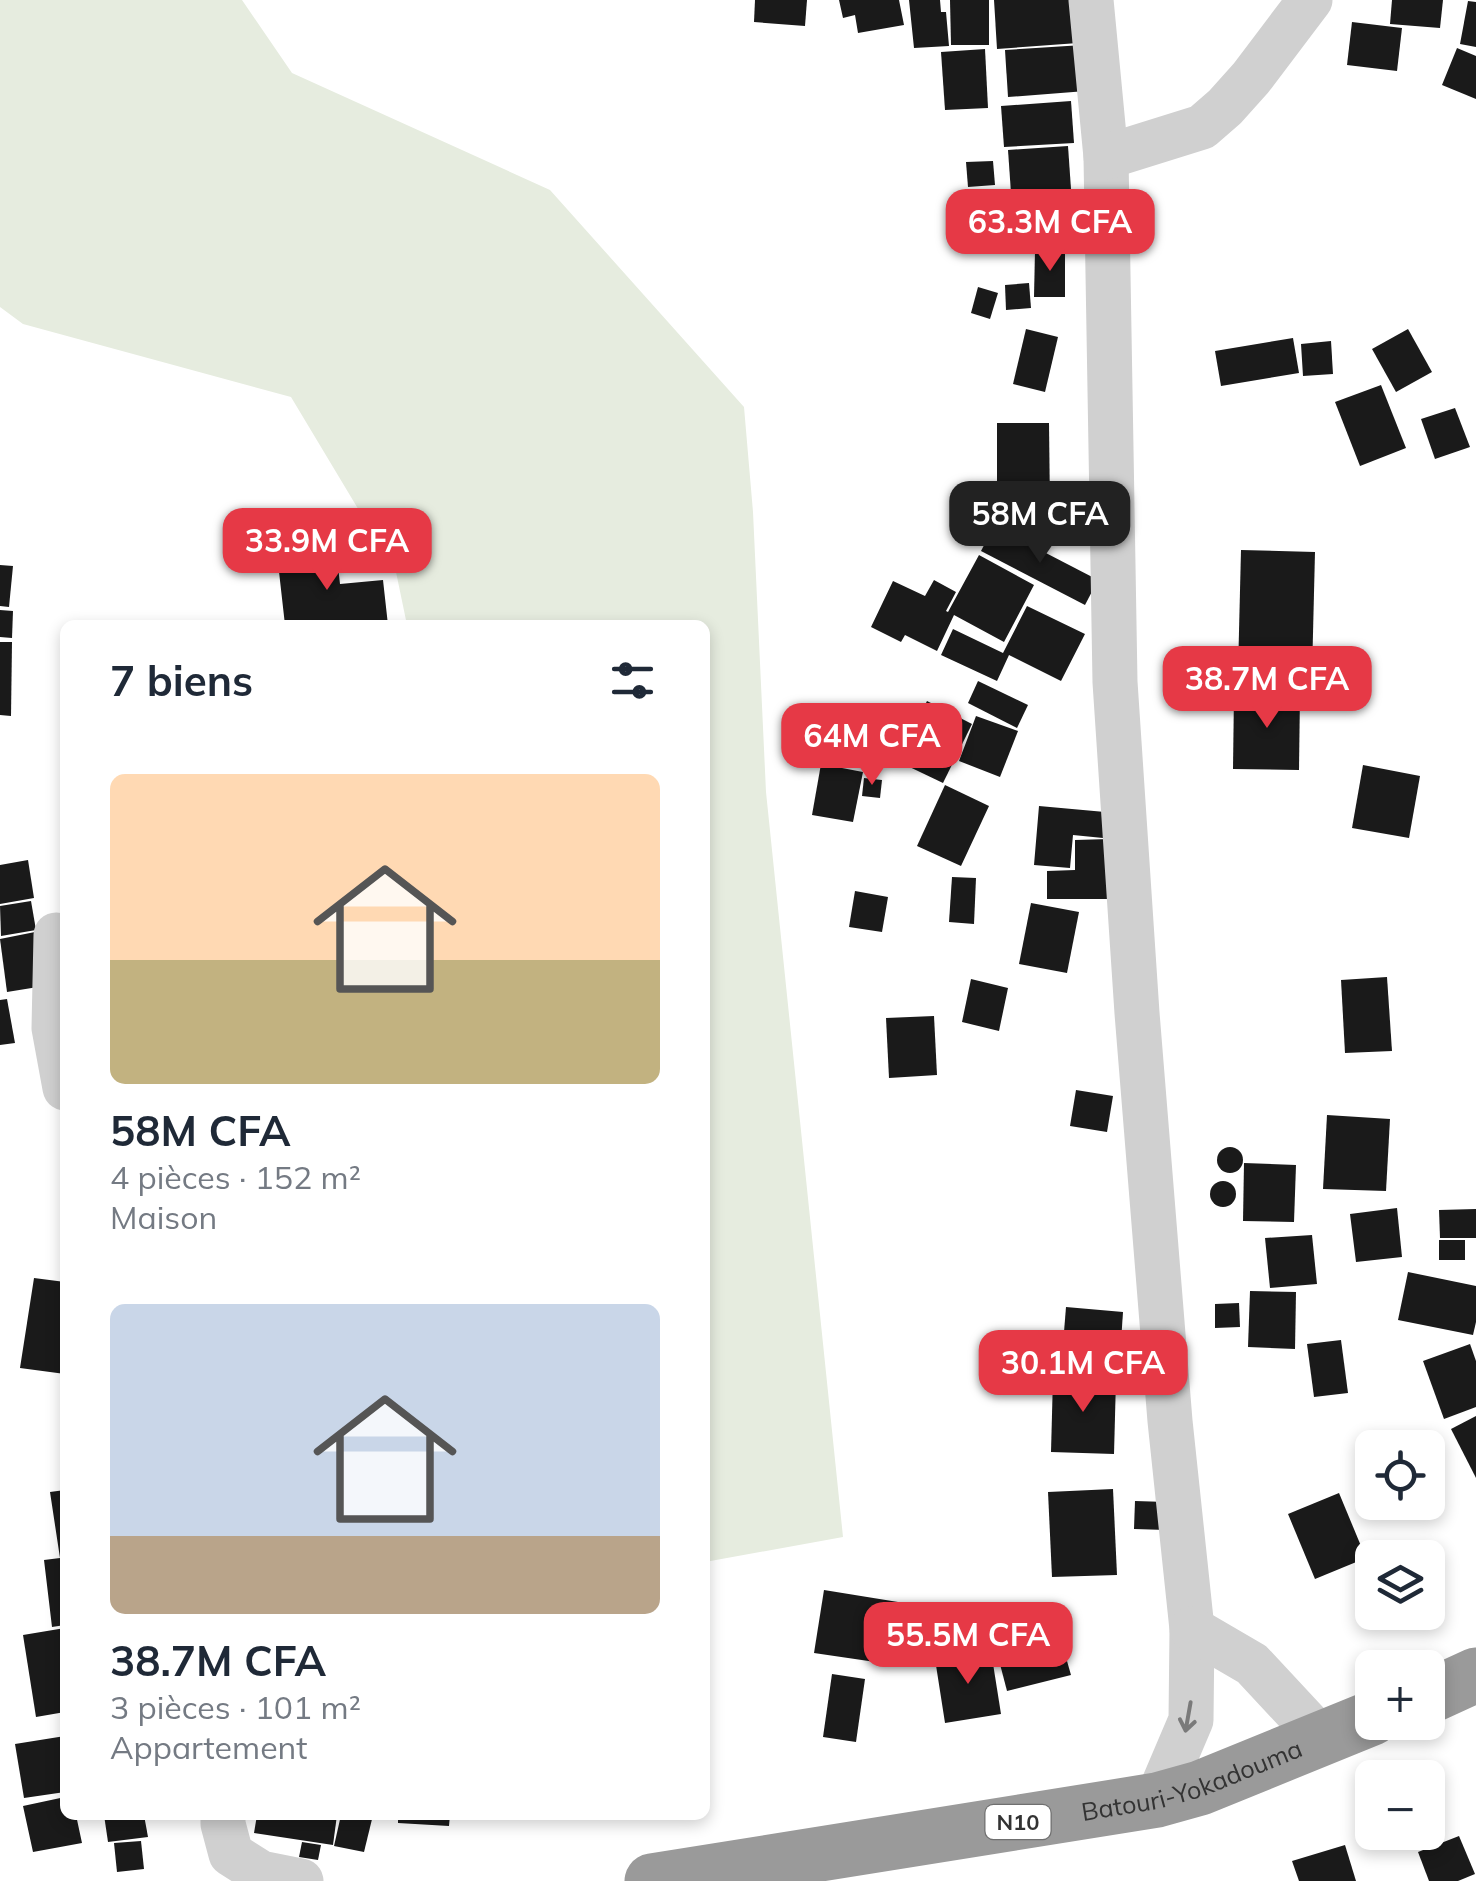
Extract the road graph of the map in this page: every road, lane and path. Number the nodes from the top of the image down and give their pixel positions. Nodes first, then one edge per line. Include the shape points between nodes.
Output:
1 (1091, 0) edge
2 (1310, 0) edge
3 (1106, 157) junction
4 (56, 935) dead end
5 (60, 1061) edge
6 (1192, 1628) junction
7 (1476, 1675) edge
8 (1445, 1689) edge
9 (1355, 1725) edge
10 (1321, 1738) junction
11 (1157, 1800) junction
12 (222, 1820) edge
13 (301, 1881) edge
14 (652, 1881) edge

1 - 3 street
2 - 3 street via 1251,78 1202,127
3 - 6 street via 1116,682 1136,1013
4 - 5 street
6 - 10 street via 1252,1664
6 -> 11 street via 1191,1720
7 - 8 highway
9 - 10 highway, Batouri-Yokadouma / N10
10 - 11 highway, Batouri-Yokadouma / N10
11 - 14 highway, Batouri-Yokadouma / N10
12 - 13 street via 231,1854 260,1873

